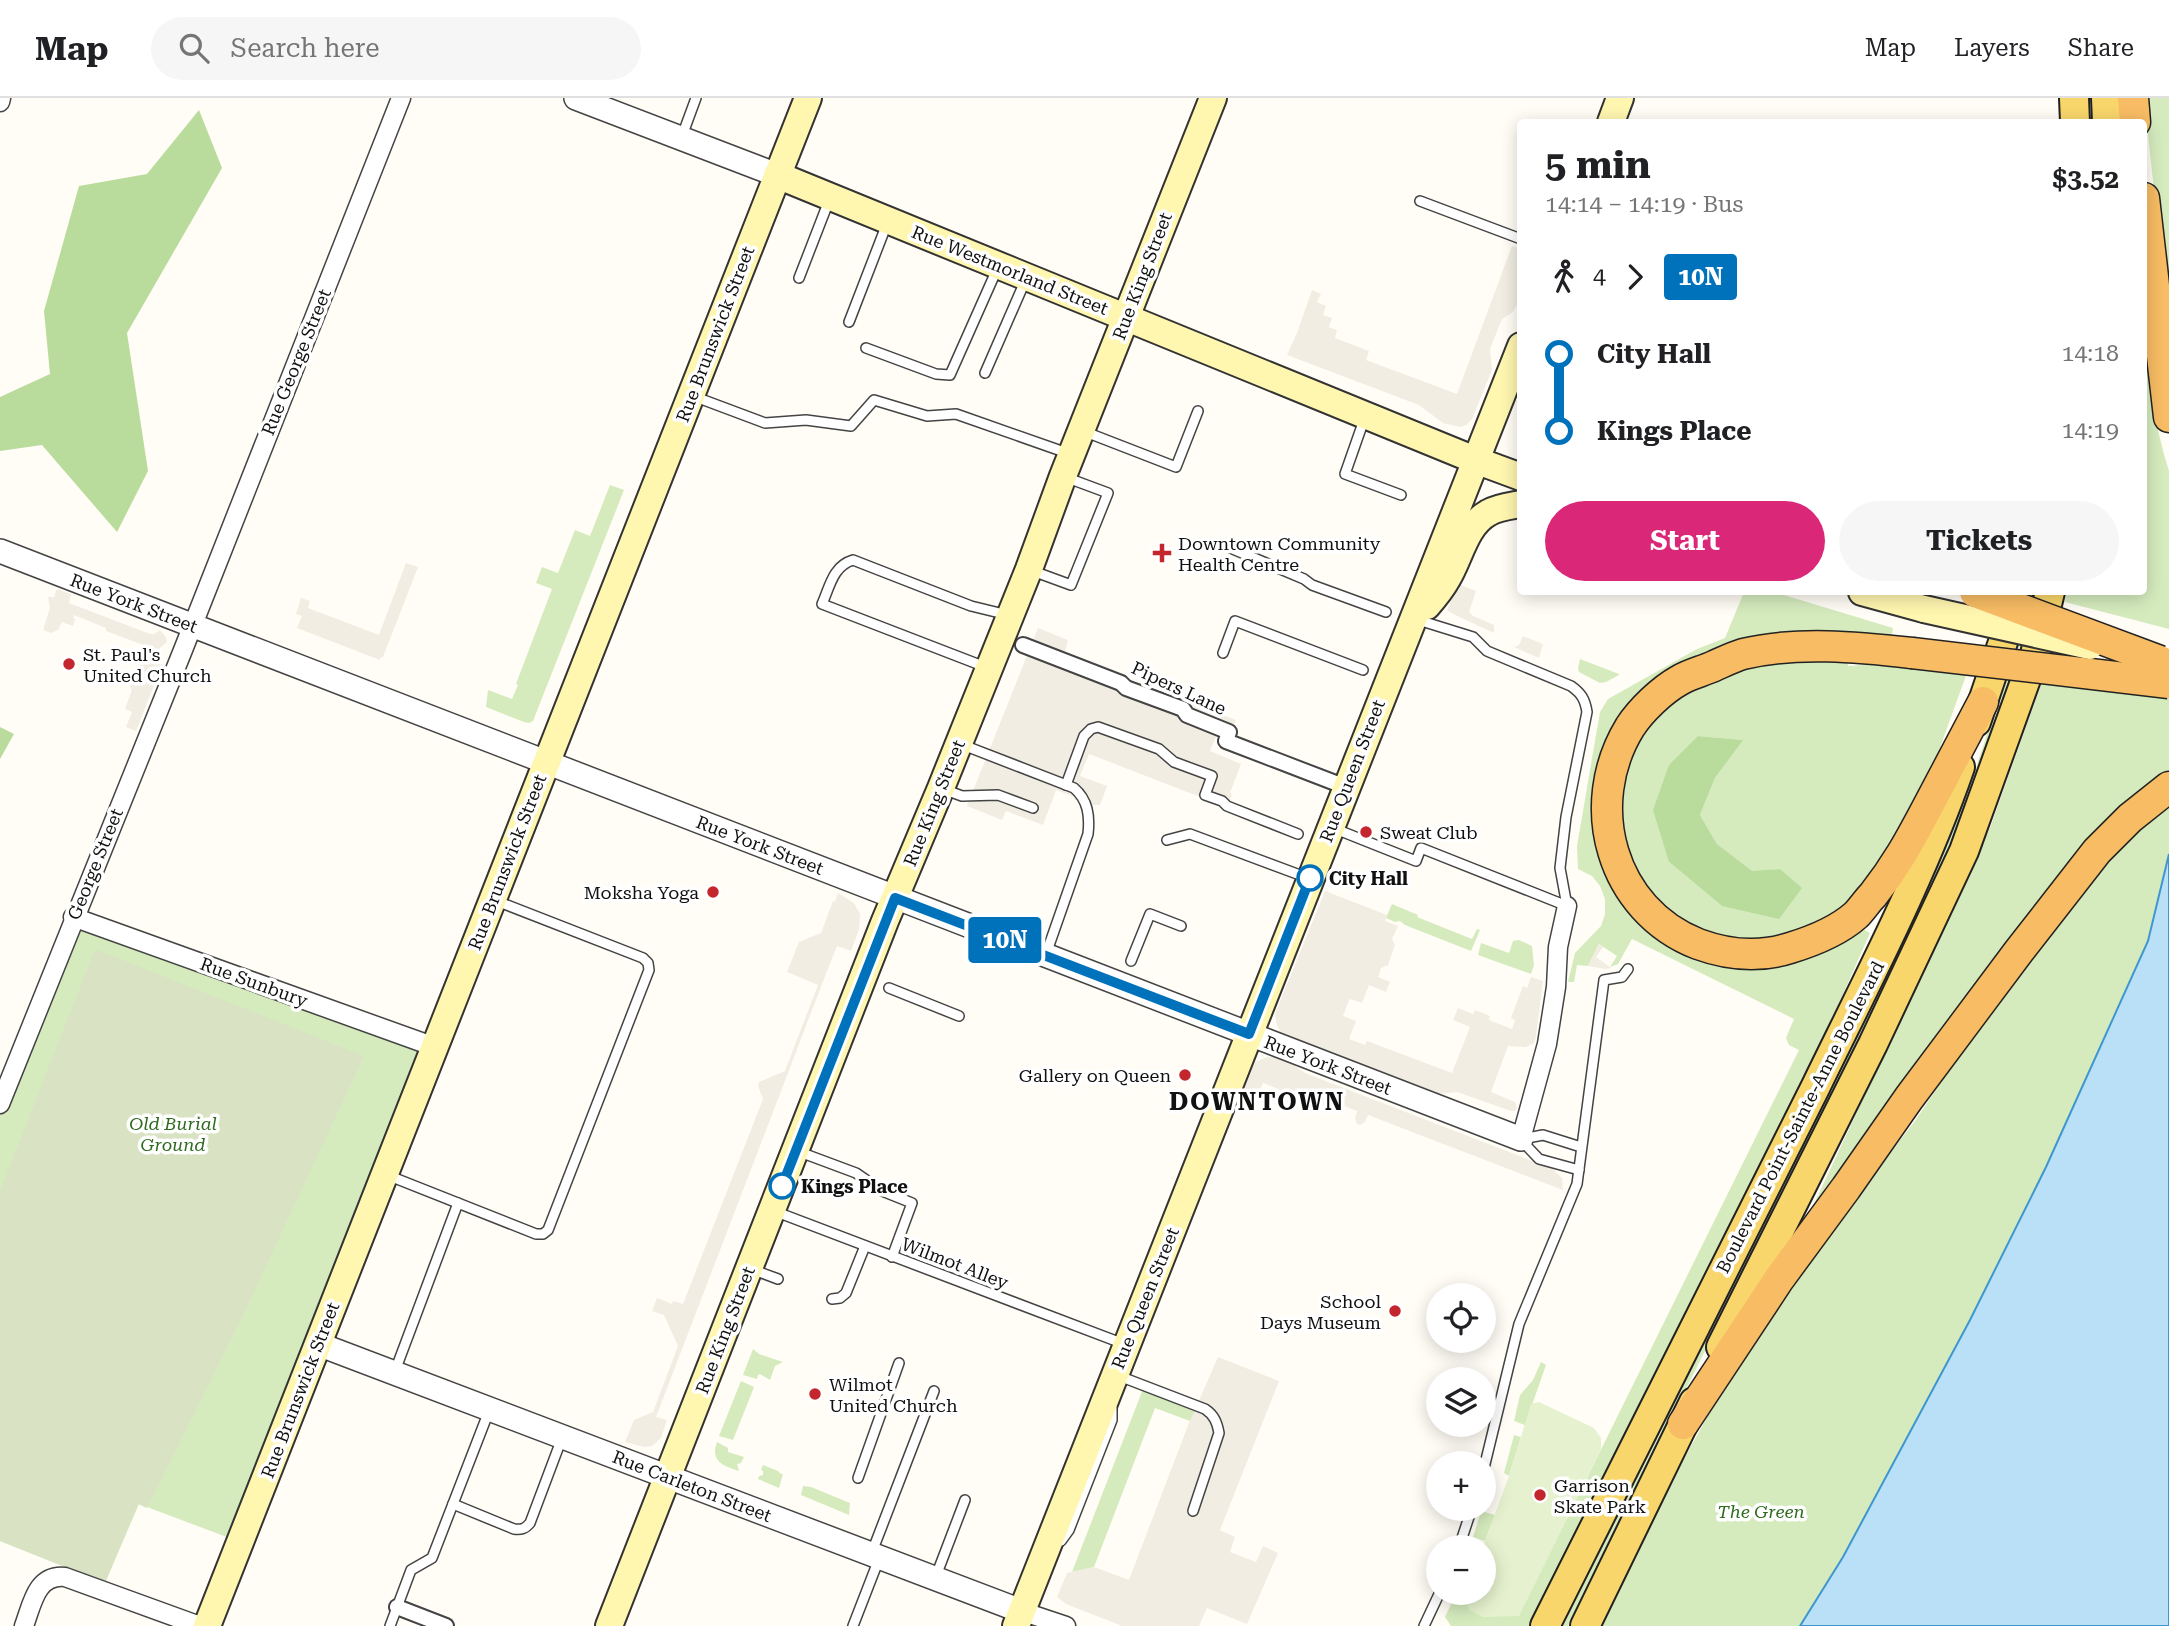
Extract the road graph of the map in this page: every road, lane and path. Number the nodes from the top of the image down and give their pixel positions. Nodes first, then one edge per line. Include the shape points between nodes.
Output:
1 (401, 98) edge
2 (576, 98) edge
3 (696, 98) edge
4 (807, 98) edge
5 (1213, 98) edge
6 (1620, 98) edge
7 (2074, 98) edge
8 (2106, 98) edge
9 (2133, 98) edge
10 (1612, 119) edge
11 (2075, 119) edge
12 (2107, 119) edge
13 (2135, 119) edge
14 (681, 138) junction
15 (777, 175) junction
16 (830, 196) junction
17 (1420, 201) dead end
18 (888, 220) junction
19 (2147, 225) edge
20 (1517, 237) edge
21 (999, 265) junction
22 (1027, 277) junction
23 (799, 278) dead end
24 (1126, 318) junction
25 (849, 322) dead end
26 (866, 348) dead end
27 (1517, 356) edge
28 (985, 373) dead end
29 (691, 395) junction
30 (1198, 411) dead end
31 (1365, 415) junction
32 (2169, 417) edge
33 (1072, 454) junction
34 (1475, 460) junction
35 (1517, 476) edge
36 (1401, 495) dead end
37 (1517, 505) edge
38 (1228, 547) dead end
39 (0, 551) edge
40 (1028, 569) junction
41 (1873, 595) edge
42 (1982, 595) edge
43 (2017, 595) edge
44 (2049, 595) edge
45 (1386, 612) dead end
46 (1010, 615) junction
47 (1412, 618) junction
48 (192, 625) junction
49 (1023, 645) dead end
50 (1223, 653) dead end
51 (989, 668) junction
52 (2166, 669) edge
53 (1363, 670) dead end
54 (1983, 702) junction
55 (958, 744) junction
56 (546, 763) junction
57 (1066, 785) junction
58 (1346, 787) junction
59 (2169, 787) edge
60 (941, 788) junction
61 (1033, 808) dead end
62 (1331, 827) junction
63 (1298, 834) dead end
64 (1167, 840) dead end
65 (1310, 878) junction
66 (895, 898) junction
67 (493, 899) junction
68 (1567, 906) junction
69 (74, 917) junction
70 (1181, 926) dead end
71 (1045, 955) junction
72 (1131, 961) dead end
73 (1628, 969) dead end
74 (890, 988) dead end
75 (959, 1016) dead end
76 (1249, 1034) junction
77 (435, 1047) junction
78 (0, 1104) edge
79 (1521, 1139) junction
80 (1581, 1147) junction
81 (796, 1150) junction
82 (1579, 1170) junction
83 (385, 1174) junction
84 (458, 1203) junction
85 (772, 1211) junction
86 (865, 1246) junction
87 (892, 1256) junction
88 (749, 1268) junction
89 (778, 1279) dead end
90 (832, 1299) dead end
91 (318, 1344) junction
92 (1126, 1345) junction
93 (899, 1363) dead end
94 (394, 1373) junction
95 (1115, 1374) junction
96 (934, 1391) dead end
97 (490, 1409) junction
98 (1683, 1424) junction
99 (562, 1437) junction
100 (1488, 1451) edge
101 (668, 1477) junction
102 (858, 1478) dead end
103 (965, 1500) dead end
104 (453, 1504) junction
105 (1192, 1511) dead end
106 (875, 1555) junction
107 (935, 1578) junction
108 (1434, 1605) edge
109 (397, 1607) junction
110 (1018, 1618) edge
111 (24, 1626) edge
112 (200, 1626) edge
113 (207, 1626) edge
114 (390, 1626) edge
115 (446, 1626) edge
116 (610, 1626) edge
117 (853, 1626) edge
118 (1066, 1626) edge
119 (1424, 1626) edge
120 (1545, 1626) edge
121 (1585, 1626) edge

1 - 48 street, Rue George Street
2 - 14 street, Rue Westmorland Street
3 - 14 lane
4 - 15 main road, Rue Brunswick Street
5 - 24 main road, Rue King Street
6 - 10 main road
7 - 11 main road
8 - 12 main road
9 - 13 highway
14 - 15 street, Rue Westmorland Street
15 - 16 main road, Rue Westmorland Street
15 - 29 main road, Rue Brunswick Street
16 - 18 main road, Rue Westmorland Street
16 - 23 lane
17 - 20 lane
18 - 21 main road, Rue Westmorland Street
18 - 25 lane
19 - 32 highway
21 - 22 main road, Rue Westmorland Street
21 - 26 lane via 950,374 936,374
22 - 24 main road, Rue Westmorland Street
22 - 28 lane
24 - 31 main road, Rue Westmorland Street
24 - 33 main road, Rue King Street
27 - 34 main road, Rue Queen Street
29 - 33 lane via 765,423 806,420 851,426 874,400 927,416 956,414
29 - 56 main road, Rue Brunswick Street
30 - 33 lane via 1176,467
31 - 34 main road, Rue Westmorland Street
31 - 36 lane via 1345,474
33 - 40 main road, Rue King Street
33 - 40 lane via 1108,493 1071,585
34 - 35 main road, Rue Westmorland Street
34 - 47 main road, Rue Queen Street
37 - 47 main road via 1487,513 1475,524 1448,578
38 - 45 lane
39 - 48 street, Rue York Street
40 - 46 main road, Rue King Street
41 - 52 main road, bridge
42 - 52 highway, bridge
43 - 54 main road, Boulevard Point-Sainte-Anne Boulevard
44 - 98 main road, Boulevard Point-Sainte-Anne Boulevard via 2035,654 1964,851
46 - 51 main road, Rue King Street
46 - 51 lane via 971,606 853,560 836,570 822,604
47 - 58 main road, Rue Queen Street
47 - 68 lane via 1473,637 1487,651 1571,686 1585,701 1587,712 1560,868
48 - 56 street, Rue York Street
48 - 69 street, George Street
49 - 58 street, Pipers Lane via 1183,709 1187,715 1229,732 1226,741
50 - 53 lane via 1235,621
51 - 55 main road, Rue King Street
52 - 54 highway, bridge via 1877,649 1787,648 1742,654 1679,680 1631,726 1615,758 1607,790 1607,821 1623,878 1659,922 1713,950 1744,955 1777,953 1833,931 1856,915 1904,853
54 - 120 main road, Boulevard Point-Sainte-Anne Boulevard via 1884,949
55 - 57 lane
55 - 60 main road, Rue King Street
56 - 66 street, Rue York Street
56 - 67 main road, Rue Brunswick Street
57 - 63 lane via 1084,736 1098,727 1159,748 1174,762 1212,776 1205,795
57 - 71 lane via 1085,800 1088,834
58 - 62 main road, Rue Queen Street
59 - 98 highway via 2097,851 2019,951 1779,1279
60 - 61 lane via 962,796 998,795
60 - 66 main road, Rue King Street
62 - 65 main road, Rue Queen Street
62 - 68 lane via 1416,861 1421,848
64 - 65 lane via 1190,834
65 - 76 main road, Rue Queen Street
66 - 71 street, Rue York Street
66 - 81 main road, Rue King Street
67 - 77 main road, Rue Brunswick Street
67 - 84 lane via 643,958 649,970 548,1230 536,1234
68 - 79 street via 1547,1044
69 - 77 street, Rue Sunbury
69 - 78 street, George Street
70 - 72 lane via 1150,914
71 - 76 street, Rue York Street
73 - 80 lane via 1622,977 1604,980
74 - 75 lane
76 - 79 street, Rue York Street
76 - 92 main road, Rue Queen Street
77 - 83 main road, Rue Brunswick Street
79 - 80 lane via 1543,1135
79 - 82 lane via 1539,1159
80 - 82 lane
81 - 85 main road, Rue King Street
81 - 87 lane via 856,1173 882,1191 912,1203
82 - 100 lane via 1577,1185 1519,1324
83 - 84 lane
83 - 91 main road, Rue Brunswick Street
84 - 94 lane
85 - 86 lane, Wilmot Alley
85 - 88 main road, Rue King Street
86 - 87 lane, Wilmot Alley
86 - 90 lane via 846,1293
87 - 92 lane, Wilmot Alley
88 - 89 lane
88 - 101 main road, Rue King Street
91 - 94 street, Rue Carleton Street
91 - 113 main road, Rue Brunswick Street
92 - 95 main road, Rue Queen Street
93 - 102 lane
94 - 97 street, Rue Carleton Street
95 - 105 lane via 1205,1409 1217,1422 1219,1433
95 - 110 main road, Rue Queen Street
96 - 106 lane
97 - 99 street, Rue Carleton Street
97 - 104 lane
98 - 121 main road, Boulevard Point-Sainte-Anne Boulevard
99 - 101 street, Rue Carleton Street
99 - 104 lane via 530,1523 522,1530
101 - 106 street, Rue Carleton Street
101 - 116 main road, Rue King Street
103 - 107 lane
104 - 109 lane via 432,1558 411,1570
106 - 107 street, Rue Carleton Street
106 - 117 lane
107 - 110 street, Rue Carleton Street
108 - 119 lane
109 - 114 lane
109 - 115 street
110 - 118 street, Rue Carleton Street
111 - 112 street via 38,1589 57,1576

